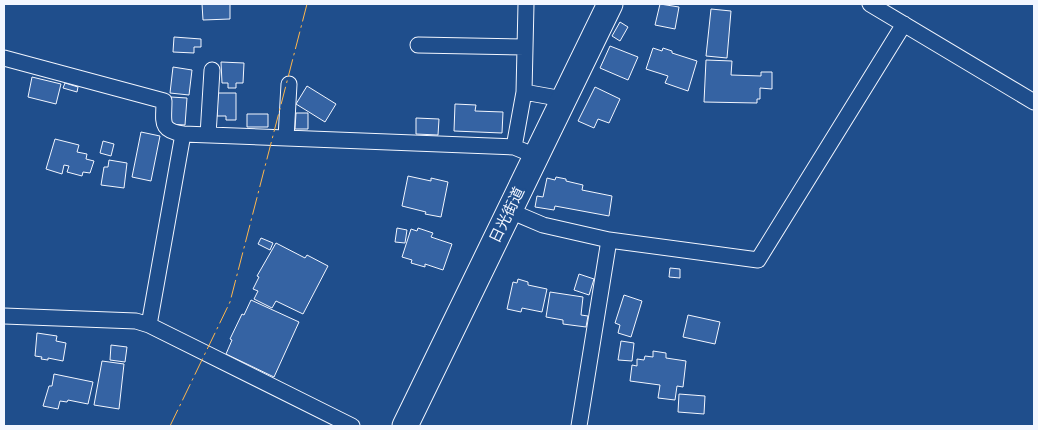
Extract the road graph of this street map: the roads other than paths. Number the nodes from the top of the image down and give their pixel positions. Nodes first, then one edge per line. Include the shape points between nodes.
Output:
1 (526, 4) edge
2 (610, 4) edge
3 (870, 4) edge
4 (904, 24) junction
5 (418, 45) dead end
6 (525, 47) junction
7 (4, 58) edge
8 (212, 70) dead end
9 (290, 84) dead end
10 (524, 92) junction
11 (563, 99) junction
12 (1034, 102) edge
13 (183, 134) junction
14 (208, 135) junction
15 (286, 138) junction
16 (514, 146) junction
17 (536, 156) junction
18 (510, 211) junction
19 (609, 240) junction
20 (4, 316) edge
21 (149, 325) junction
22 (352, 426) edge
23 (405, 426) edge
24 (579, 426) edge

1 - 6 street
2 - 11 highway, 日光街道
3 - 4 street
4 - 12 street
4 - 19 street via 758,260
5 - 6 street
6 - 10 street
7 - 13 street via 164,101 166,128
8 - 14 street
9 - 15 street
10 - 11 street
10 - 16 street
11 - 17 highway, 日光街道
13 - 14 street
13 - 21 street
14 - 15 street
15 - 16 street
16 - 17 street
17 - 18 highway, 日光街道
18 - 19 street via 543,225
18 - 23 highway, 日光街道
19 - 24 street
20 - 21 street via 136,321
21 - 22 street

